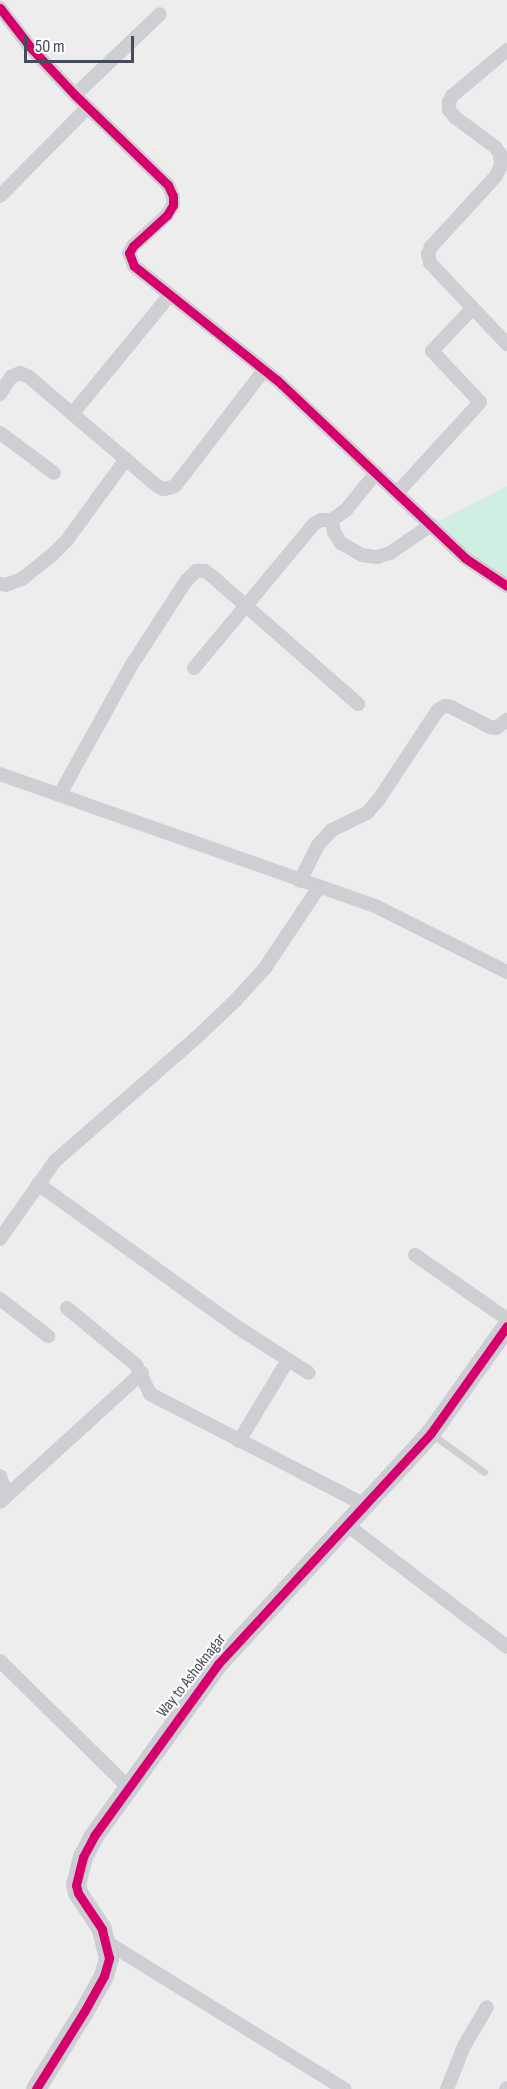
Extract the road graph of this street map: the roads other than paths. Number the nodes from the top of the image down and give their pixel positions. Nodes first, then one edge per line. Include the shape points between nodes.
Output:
1 (13, 0) edge
2 (1, 9) edge
3 (160, 15) dead end
4 (507, 50) edge
5 (75, 95) junction
6 (88, 107) junction
7 (501, 146) edge
8 (0, 196) edge
9 (170, 295) junction
10 (473, 308) junction
11 (507, 344) edge
12 (264, 370) junction
13 (0, 394) edge
14 (73, 413) junction
15 (0, 433) edge
16 (126, 459) junction
17 (54, 473) dead end
18 (376, 473) junction
19 (397, 493) junction
20 (332, 520) junction
21 (430, 525) junction
22 (0, 584) edge
23 (507, 586) edge
24 (245, 608) junction
25 (194, 668) dead end
26 (357, 704) dead end
27 (503, 728) edge
28 (0, 774) edge
29 (60, 794) junction
30 (300, 881) junction
31 (319, 887) junction
32 (507, 972) edge
33 (38, 1184) junction
34 (0, 1239) edge
35 (415, 1255) dead end
36 (0, 1299) edge
37 (67, 1308) dead end
38 (505, 1330) edge
39 (48, 1336) dead end
40 (288, 1360) junction
41 (142, 1373) junction
42 (309, 1373) dead end
43 (430, 1433) junction
44 (238, 1441) junction
45 (484, 1472) dead end
46 (0, 1476) edge
47 (4, 1498) edge
48 (365, 1505) junction
49 (347, 1525) junction
50 (507, 1647) edge
51 (0, 1660) edge
52 (128, 1787) junction
53 (108, 1944) junction
54 (487, 2007) dead end
55 (36, 2089) edge
56 (344, 2089) edge
57 (447, 2089) edge

1 - 2 street
2 - 5 street
3 - 5 street
4 - 7 street via 449,102 449,110 456,118
5 - 6 street
6 - 8 street
6 - 9 street via 168,185 173,196 167,215 129,253 134,267
7 - 10 street via 501,166 496,176 428,254 430,263
9 - 12 street
9 - 14 street
10 - 11 street
10 - 19 street via 432,351 480,402
12 - 16 street via 175,486 163,489
12 - 18 street
13 - 14 street via 11,377 20,373
14 - 16 street
15 - 17 street
16 - 22 street via 52,555 22,579
18 - 19 street
18 - 20 street via 346,510
19 - 21 street
20 - 21 street via 341,543 362,555 377,557 390,553
20 - 24 street via 321,519 314,524
21 - 23 street via 465,558
24 - 25 street
24 - 26 street
24 - 29 street via 205,572 196,571 186,581 131,666
27 - 30 street via 490,727 451,707 438,710 379,799 367,813 332,830 318,845
28 - 29 street
29 - 30 street
30 - 31 street
31 - 32 street via 384,910
31 - 33 street via 265,968 235,1001 55,1161
33 - 34 street
33 - 40 street
35 - 38 street
36 - 39 street
37 - 41 street
38 - 43 street, Way to Ashoknagar
40 - 42 street
40 - 44 street
41 - 44 street via 150,1394
41 - 47 street
43 - 45 lane
43 - 48 street, Way to Ashoknagar
44 - 48 street
46 - 47 street
48 - 49 street, Way to Ashoknagar
49 - 50 street
49 - 52 street, Way to Ashoknagar via 218,1664
51 - 52 street
52 - 53 street, Way to Ashoknagar via 94,1836 77,1875 78,1893
53 - 55 street via 104,1976
53 - 56 street
54 - 57 street via 460,2053

